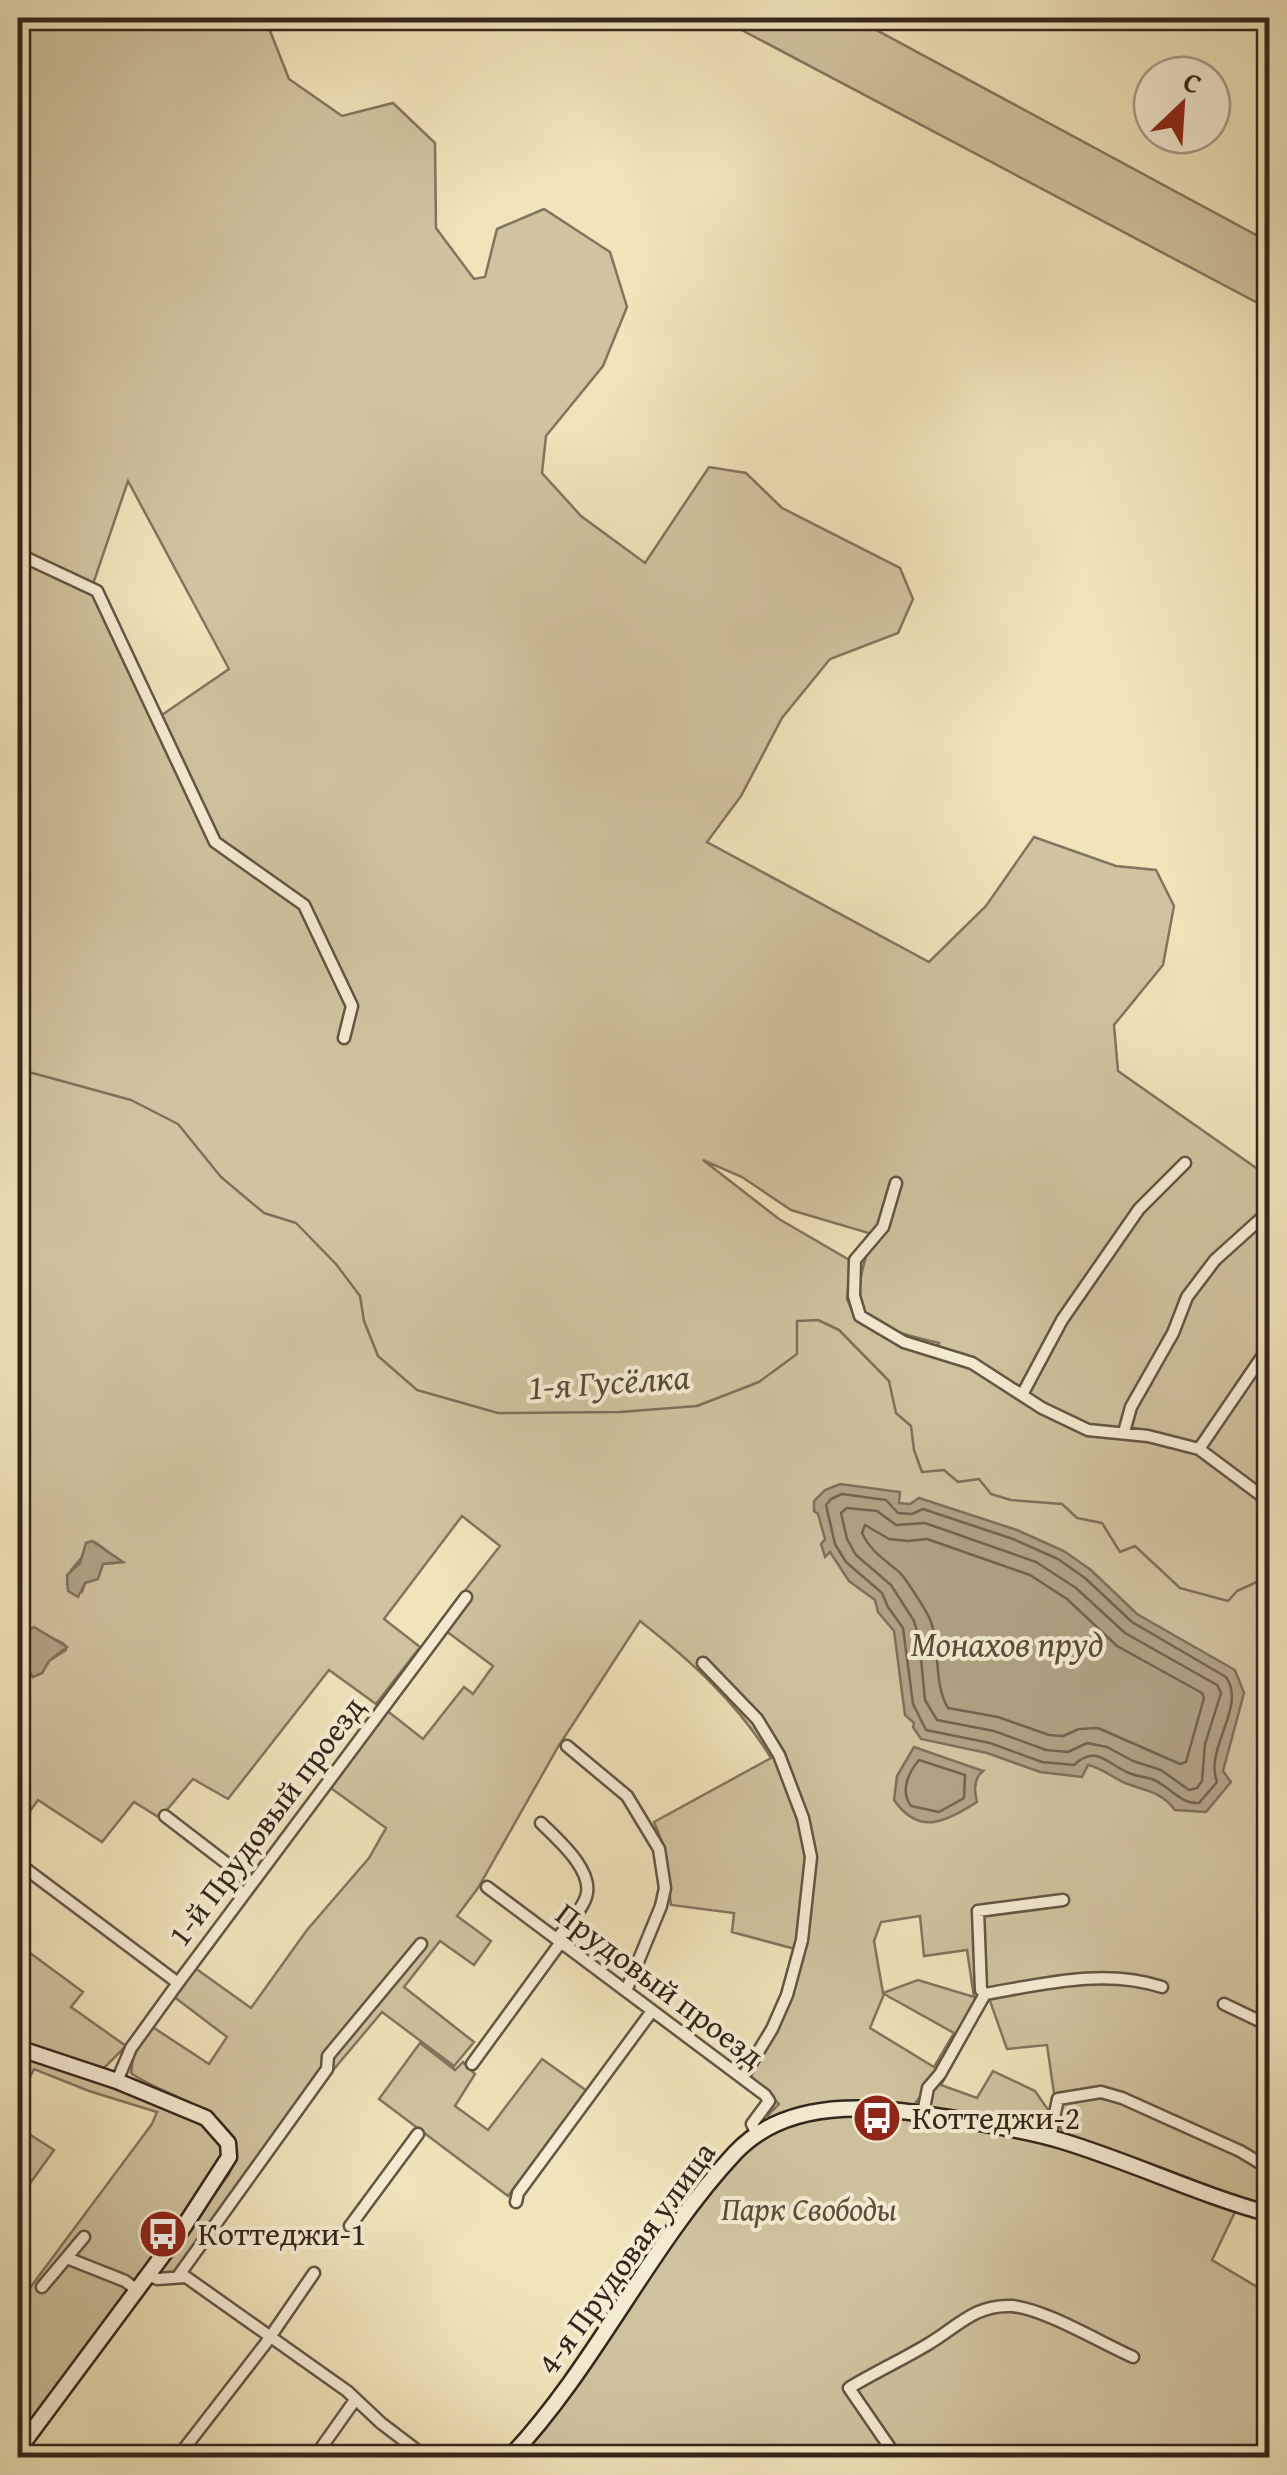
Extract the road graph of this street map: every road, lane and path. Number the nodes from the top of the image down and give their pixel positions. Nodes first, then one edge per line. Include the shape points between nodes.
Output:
1 (18, 554) edge
2 (344, 1038) dead end
3 (1186, 1163) dead end
4 (896, 1184) dead end
5 (1266, 1214) dead end
6 (1270, 1345) edge
7 (1022, 1393) junction
8 (1124, 1432) junction
9 (1200, 1449) junction
10 (1269, 1502) edge
11 (466, 1597) dead end
12 (703, 1664) dead end
13 (567, 1746) dead end
14 (165, 1816) dead end
15 (540, 1822) dead end
16 (18, 1863) edge
17 (251, 1882) junction
18 (487, 1887) dead end
19 (1063, 1900) dead end
20 (559, 1940) junction
21 (421, 1944) dead end
22 (178, 1983) junction
23 (1162, 1987) dead end
24 (626, 1991) junction
25 (985, 1994) junction
26 (1224, 2004) dead end
27 (652, 2011) junction
28 (1270, 2026) edge
29 (18, 2048) edge
30 (472, 2064) dead end
31 (743, 2077) junction
32 (117, 2081) junction
33 (923, 2113) junction
34 (418, 2134) dead end
35 (757, 2135) junction
36 (1050, 2138) junction
37 (1270, 2169) edge
38 (516, 2202) dead end
39 (1270, 2214) edge
40 (350, 2226) dead end
41 (84, 2237) dead end
42 (67, 2258) junction
43 (314, 2273) dead end
44 (148, 2275) junction
45 (179, 2275) junction
46 (42, 2287) dead end
47 (136, 2290) junction
48 (270, 2335) junction
49 (1133, 2358) dead end
50 (355, 2400) junction
51 (18, 2450) edge
52 (177, 2458) edge
53 (314, 2458) edge
54 (427, 2458) edge
55 (509, 2458) edge
56 (898, 2458) edge

1 - 2 street via 97,591 216,842 304,905 352,1006
3 - 7 street via 1139,1209 1062,1320
4 - 7 street via 883,1227 855,1260 860,1316 904,1342 972,1363
5 - 8 street via 1187,1298
6 - 9 street
7 - 8 street via 1088,1430
8 - 9 street
9 - 10 street
11 - 17 street, 1-й Прудовый проезд
12 - 31 street via 756,1719 779,1755 811,1857 802,1940 787,1994
13 - 24 street via 627,1796 659,1849 662,1906
14 - 17 street
15 - 20 street via 584,1873 586,1885 586,1897
16 - 22 street
17 - 22 street, 1-й Прудовый проезд
18 - 20 street, Прудовый проезд
19 - 25 street via 978,1911
20 - 24 street, Прудовый проезд
20 - 30 street
21 - 45 street via 328,2056 328,2069
22 - 32 street, 1-й Прудовый проезд via 131,2048
23 - 25 street via 1102,1977
24 - 27 street, Прудовый проезд
25 - 33 street via 928,2088
26 - 28 street
27 - 31 street, Прудовый проезд
27 - 38 street
29 - 32 main road
31 - 35 street, Прудовый проезд via 769,2101 752,2124
32 - 44 main road via 206,2118 228,2144 229,2156
33 - 35 main road, 4-я Прудовая улица via 843,2109 785,2120
33 - 36 main road, 4-я Прудовая улица
34 - 40 street
35 - 55 main road, 4-я Прудовая улица via 703,2192 562,2394
36 - 37 street via 1058,2099 1101,2092
36 - 39 main road, 4-я Прудовая улица
41 - 42 street
42 - 46 street
42 - 47 street
43 - 48 street
44 - 45 street
44 - 47 main road
45 - 48 street
47 - 51 main road
48 - 50 street
48 - 52 street
49 - 56 street via 1014,2306 970,2314 849,2388
50 - 53 street
50 - 54 street

